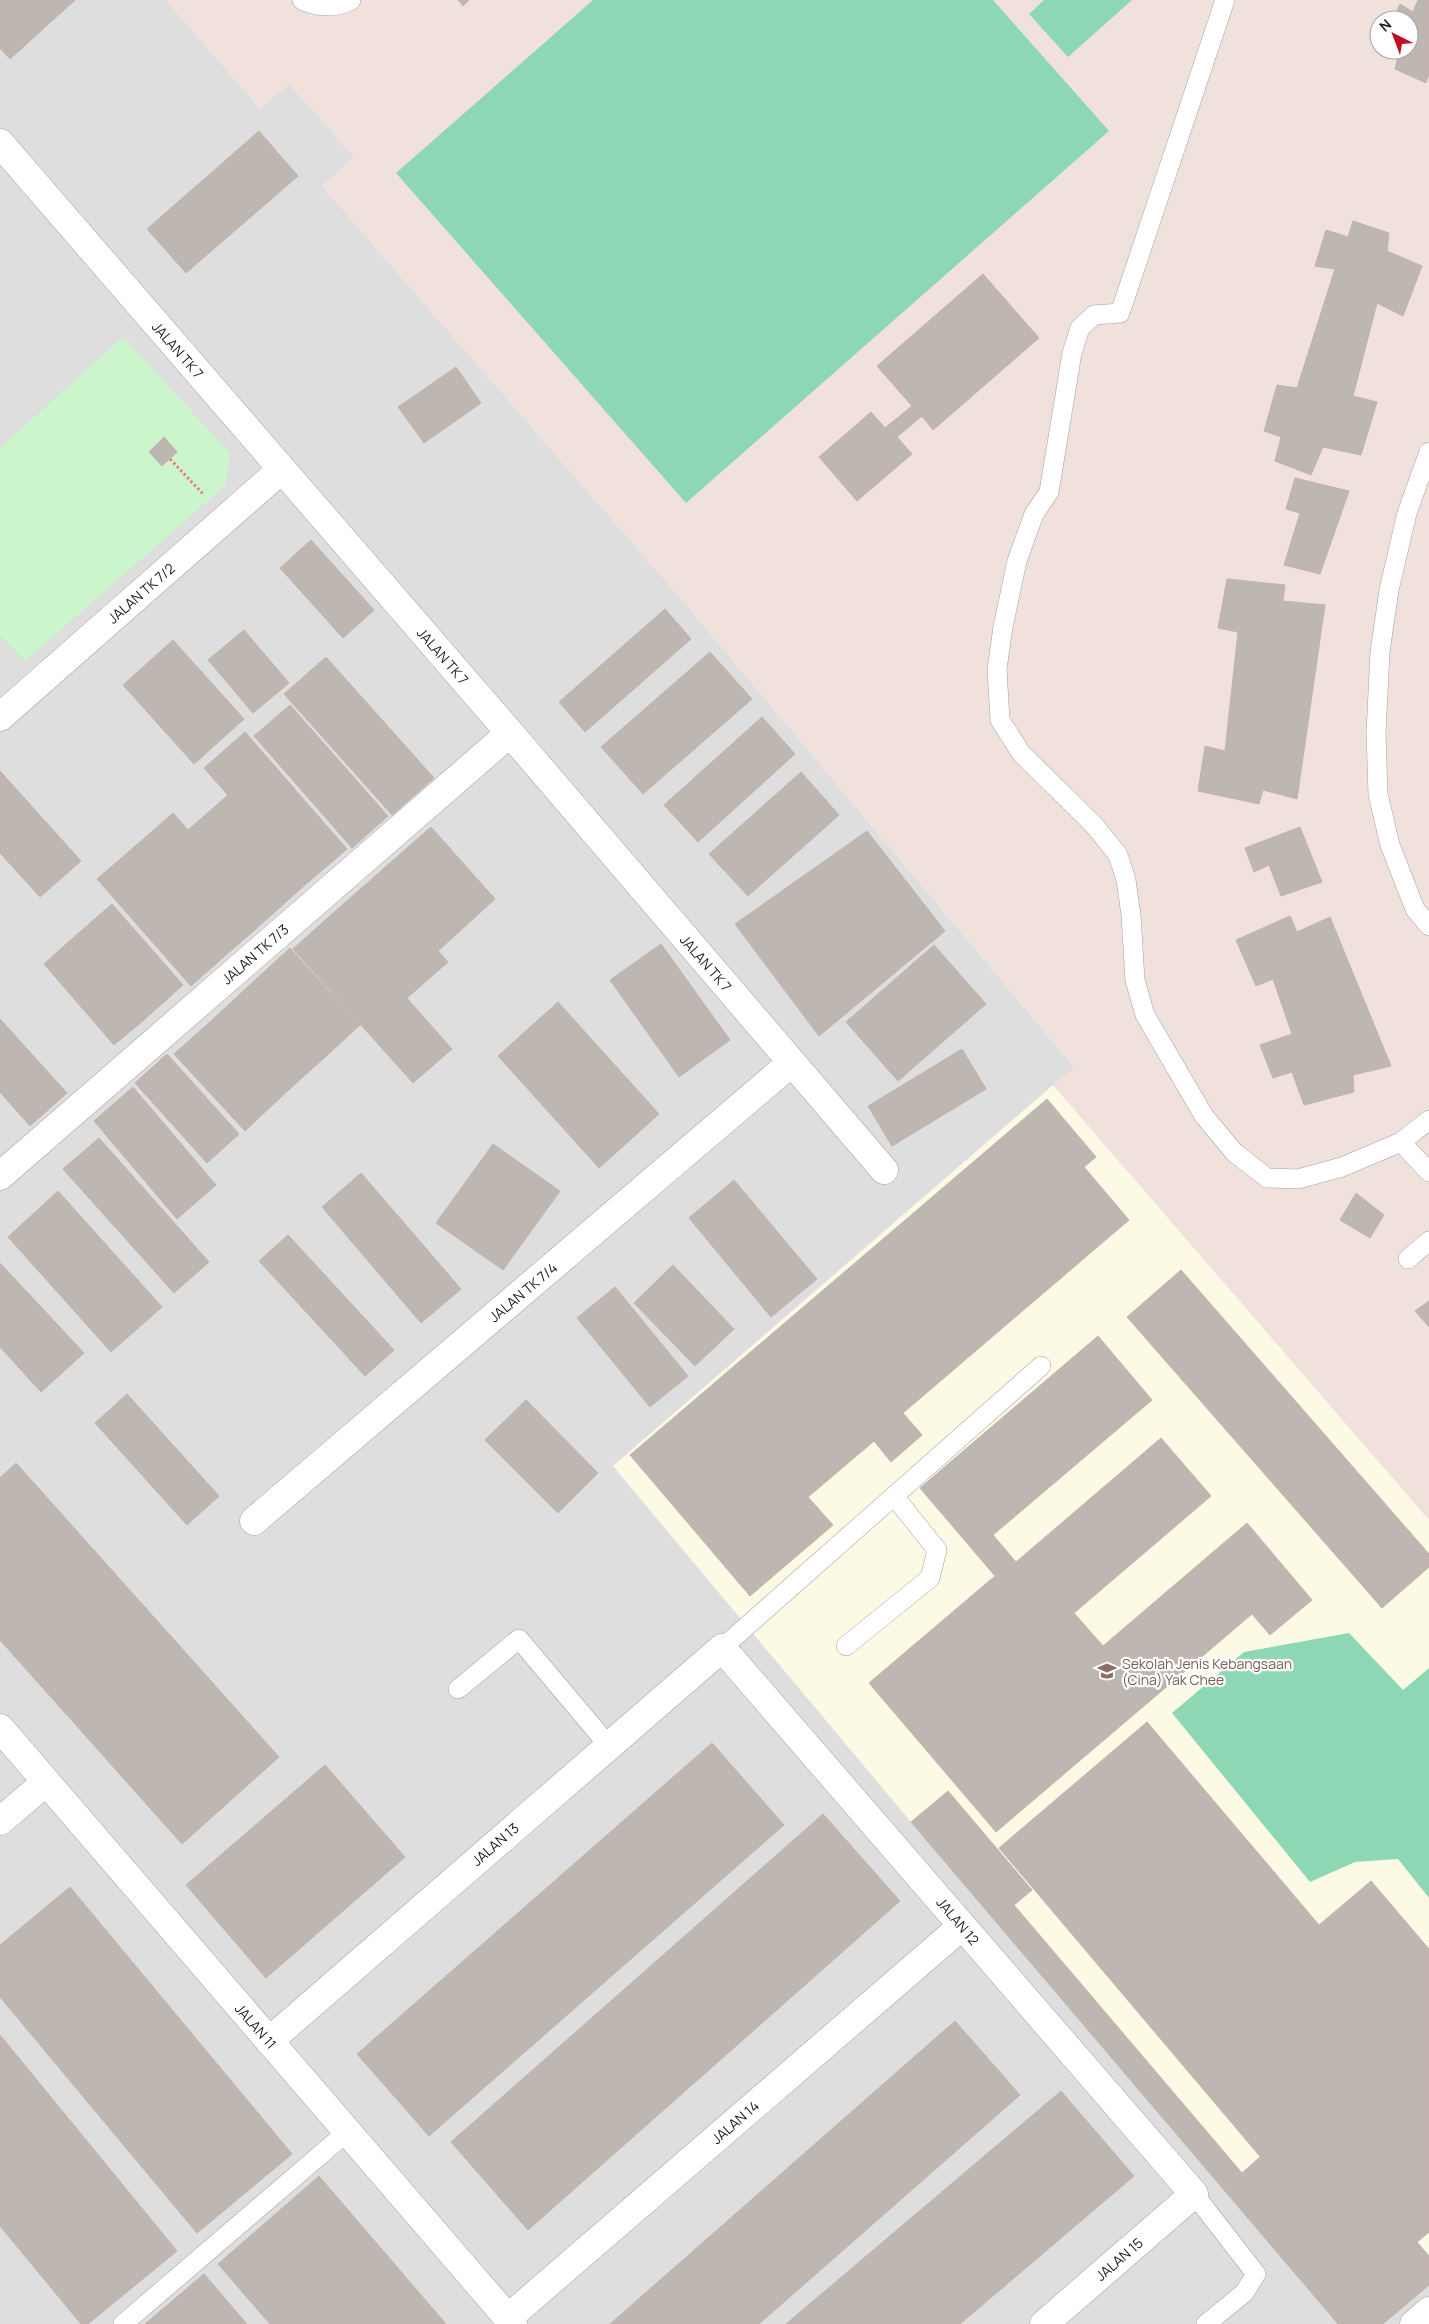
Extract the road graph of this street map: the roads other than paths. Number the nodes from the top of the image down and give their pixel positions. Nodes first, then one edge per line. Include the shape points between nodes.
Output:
1 (302, 0) edge
2 (351, 0) edge
3 (1225, 0) edge
4 (0, 143) edge
5 (1429, 452) edge
6 (281, 470) junction
7 (0, 716) edge
8 (510, 733) junction
9 (1429, 926) edge
10 (791, 1063) junction
11 (1429, 1120) edge
12 (1401, 1142) junction
13 (884, 1170) dead end
14 (1429, 1172) edge
15 (0, 1176) edge
16 (1429, 1241) edge
17 (1408, 1259) dead end
18 (1041, 1366) dead end
19 (894, 1496) junction
20 (254, 1521) dead end
21 (846, 1646) dead end
22 (722, 1648) junction
23 (458, 1689) dead end
24 (0, 1728) edge
25 (609, 1746) junction
26 (46, 1782) junction
27 (0, 1821) edge
28 (962, 1926) junction
29 (269, 2041) junction
30 (347, 2132) junction
31 (1194, 2194) junction
32 (1429, 2311) edge
33 (511, 2321) edge
34 (123, 2324) edge
35 (1044, 2324) edge
36 (1206, 2324) edge
37 (1414, 2324) edge

1 - 2 lane via 325,7
3 - 12 lane via 1120,313 1094,316 1080,328 1072,354 1049,492 1034,514 1017,560 1003,626 997,670 1000,720 1020,754 1094,825 1118,854 1131,915 1135,980 1145,1015 1204,1116 1234,1152 1267,1178 1298,1179 1342,1168
4 - 6 street, JALAN TK 7
5 - 9 lane via 1406,513 1388,590 1380,652 1376,734 1378,794 1390,846 1415,909
6 - 7 street, JALAN TK 7/2
6 - 8 street, JALAN TK 7
8 - 10 street, JALAN TK 7
8 - 15 street, JALAN TK 7/3
10 - 13 street, JALAN TK 7
10 - 20 street, JALAN TK 7/4
11 - 12 lane
12 - 14 lane
16 - 17 lane
18 - 19 lane
19 - 21 lane via 937,1550 930,1578
19 - 22 lane
22 - 25 street, JALAN 13
22 - 28 street, JALAN 12
23 - 25 lane via 519,1639
24 - 26 street, JALAN 11
25 - 29 street, JALAN 13
26 - 27 street
26 - 29 street, JALAN 11
28 - 31 street, JALAN 12
28 - 33 street, JALAN 14
29 - 30 street, JALAN 11
30 - 33 street, JALAN 11
30 - 34 lane
31 - 35 street, JALAN 15
31 - 36 lane via 1256,2274 1244,2293
32 - 37 street

